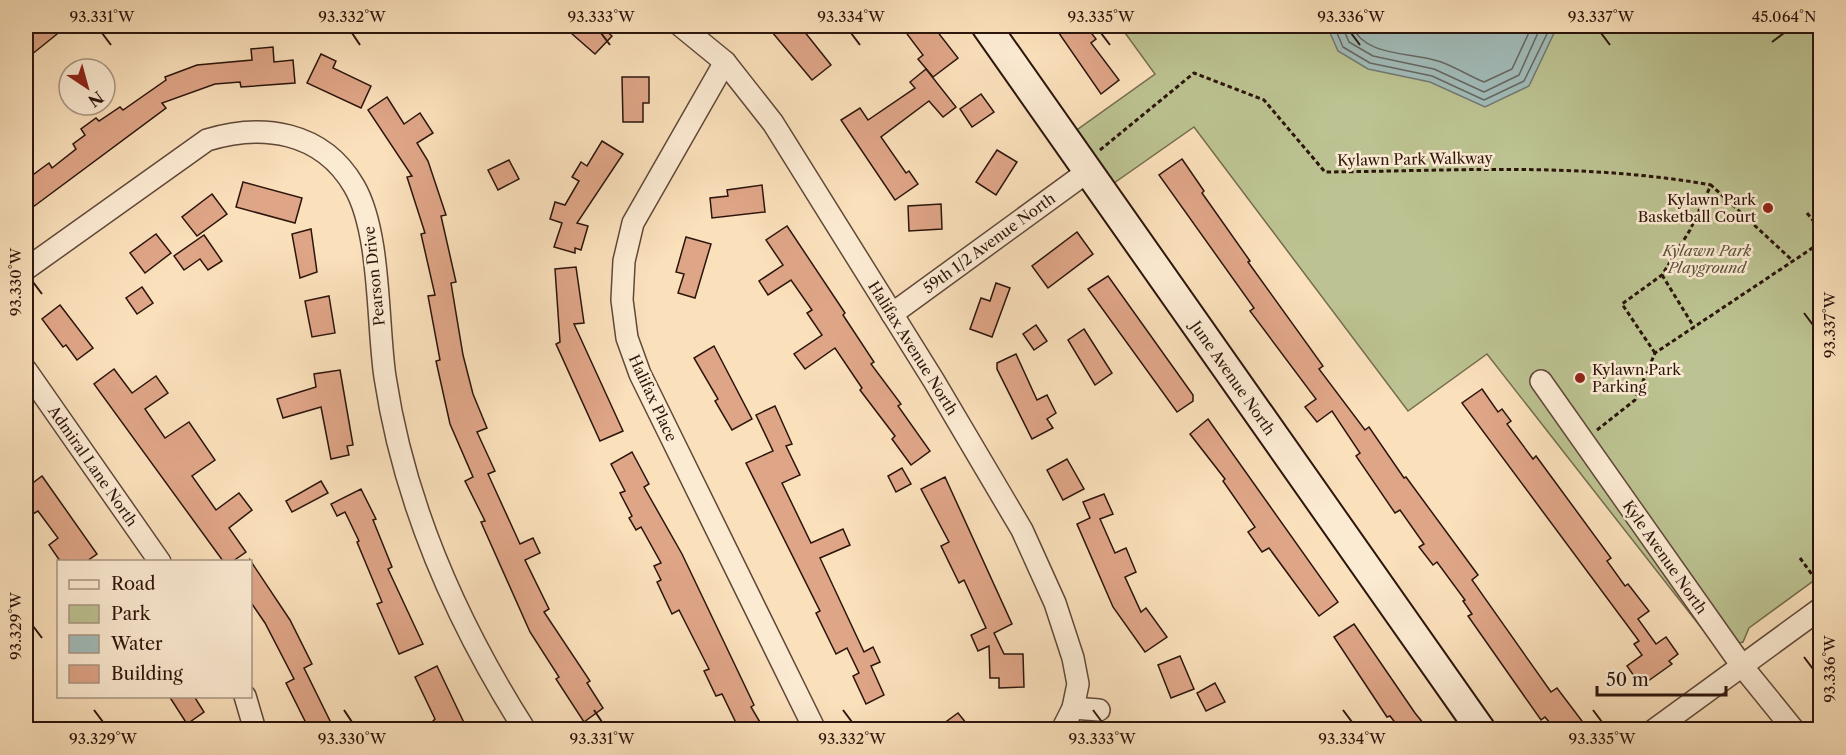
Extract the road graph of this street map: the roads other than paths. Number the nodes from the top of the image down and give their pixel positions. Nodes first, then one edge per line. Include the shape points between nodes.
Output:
1 (681, 26) edge
2 (986, 26) edge
3 (725, 62) junction
4 (1085, 169) junction
5 (26, 269) edge
6 (892, 314) junction
7 (26, 370) edge
8 (1540, 381) dead end
9 (159, 560) edge
10 (1821, 609) edge
11 (1742, 666) junction
12 (246, 698) edge
13 (1074, 708) junction
14 (1099, 710) dead end
15 (255, 729) edge
16 (525, 729) edge
17 (815, 729) edge
18 (1062, 729) edge
19 (1481, 729) edge
20 (1654, 729) edge
21 (1794, 729) edge

1 - 3 street, Halifax Avenue North
2 - 4 street, June Avenue North
3 - 6 street, Halifax Avenue North via 773,123
3 - 17 street, Halifax Place via 633,223 624,261 622,300 627,338 640,374
4 - 6 street, 59th 1/2 Avenue North
4 - 19 street, June Avenue North
5 - 16 street, Pearson Drive via 207,140 233,132 288,135 314,146 336,163 353,184 366,210 385,378 402,456 426,531 456,606 492,677
6 - 13 street, Halifax Avenue North via 1022,530 1055,603 1073,658 1078,684
7 - 9 street, Admiral Lane North
8 - 11 street, Kyle Avenue North
10 - 11 street
11 - 20 street
11 - 21 street, Kyle Avenue North
12 - 15 street
13 - 14 street
13 - 18 street, Halifax Avenue North

